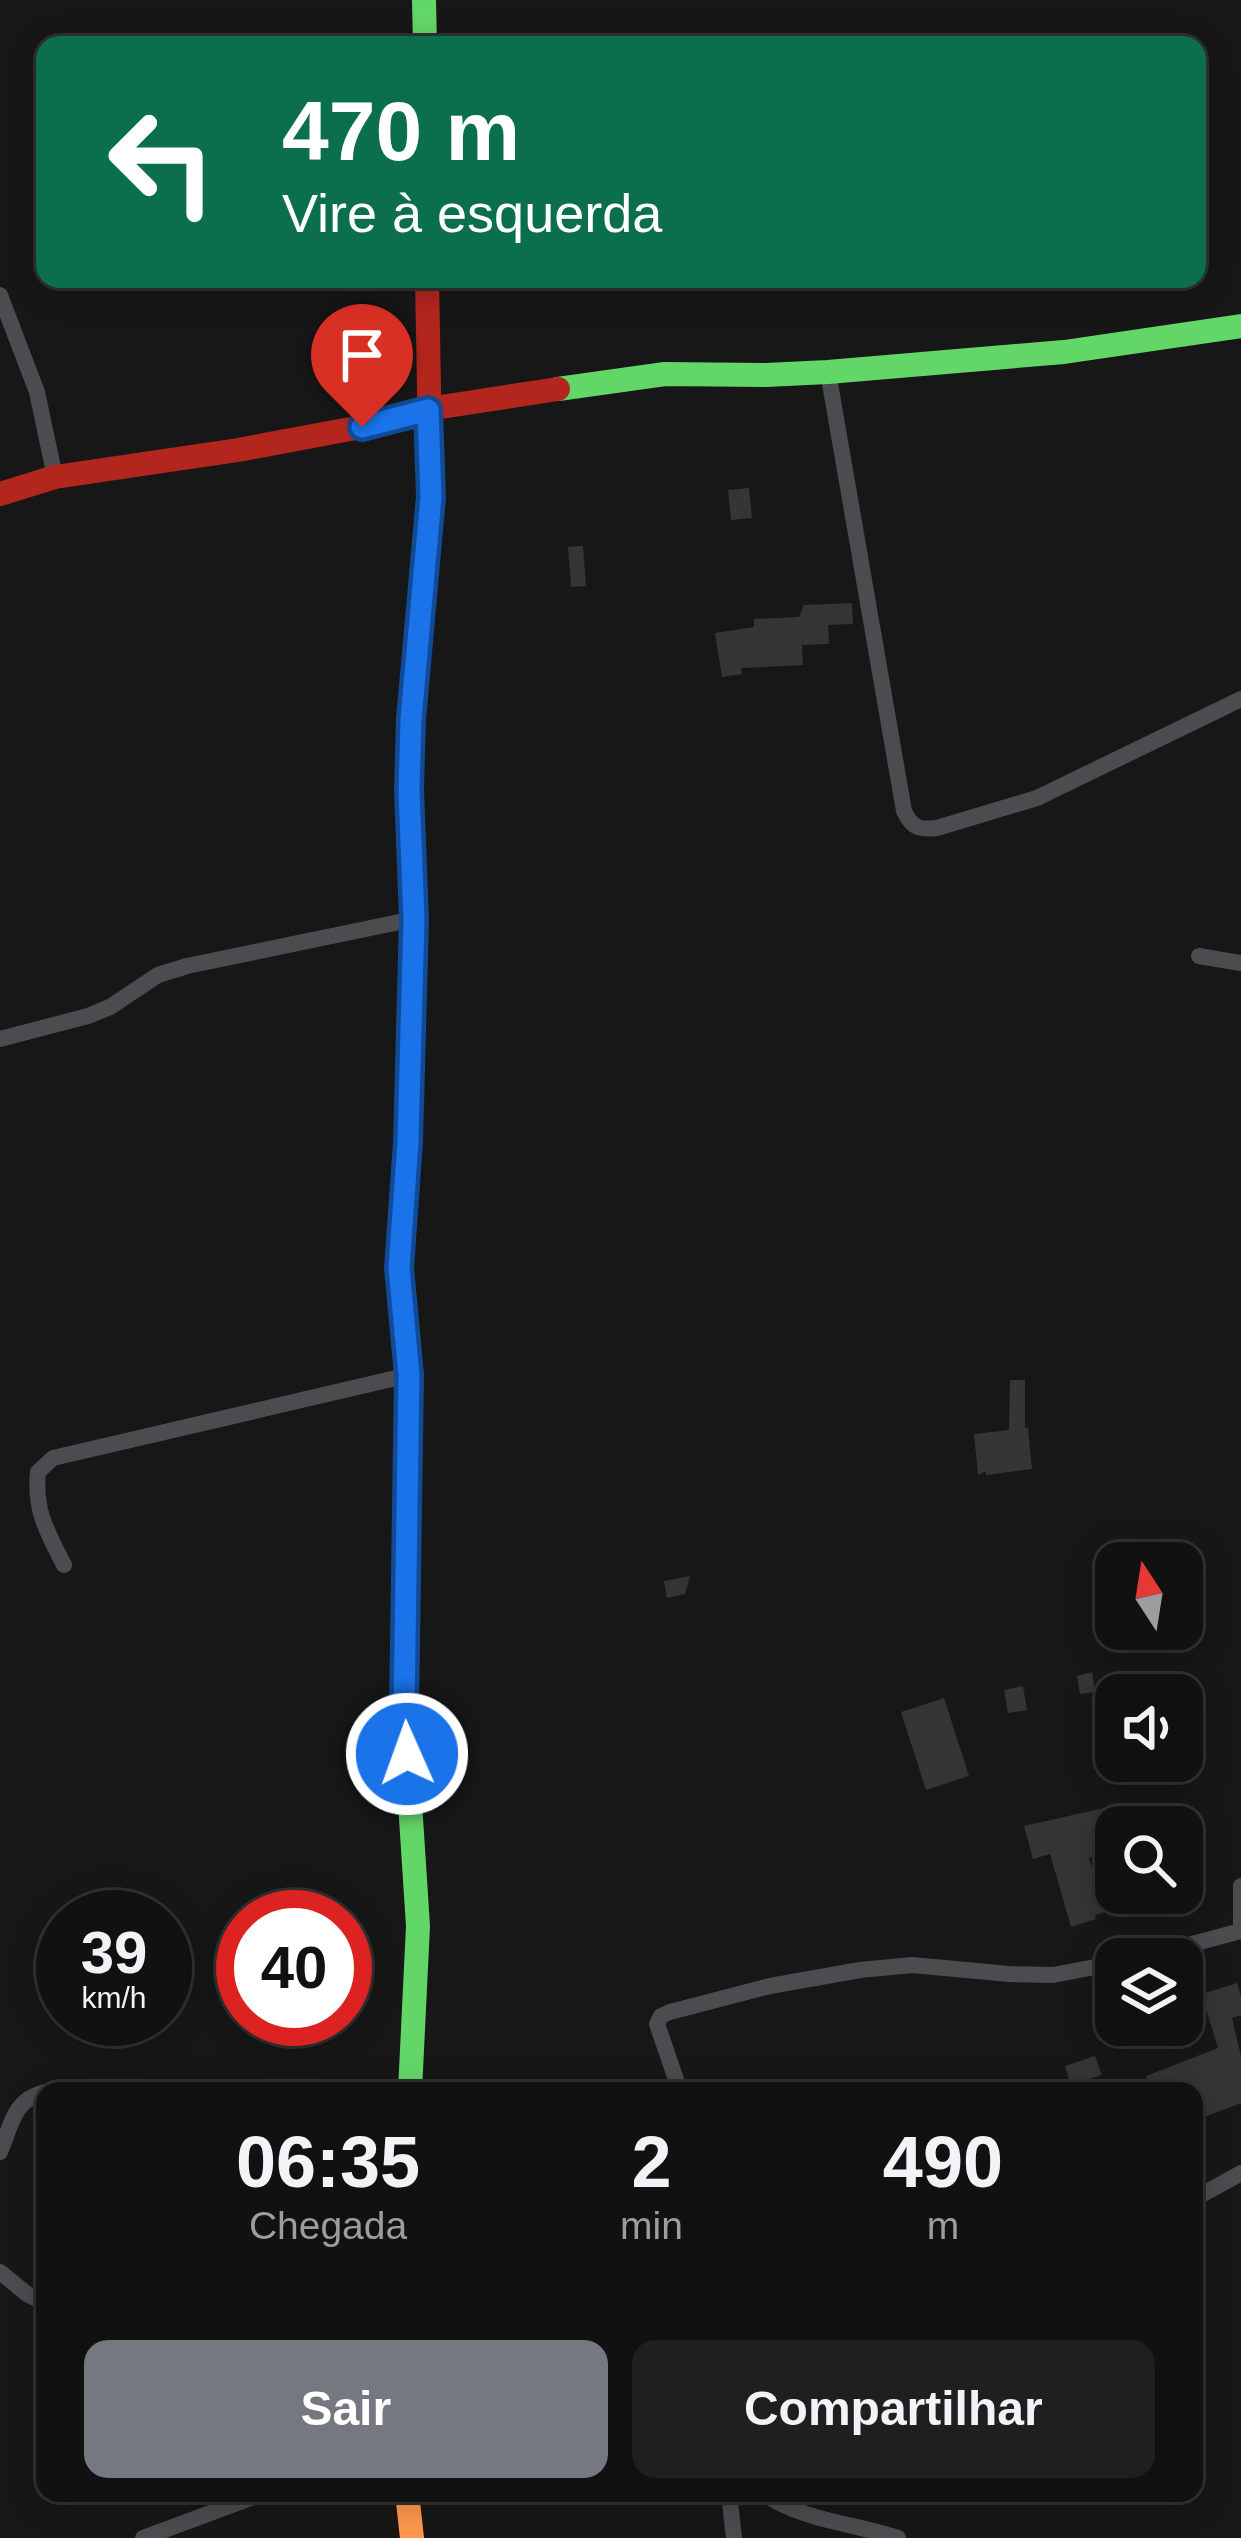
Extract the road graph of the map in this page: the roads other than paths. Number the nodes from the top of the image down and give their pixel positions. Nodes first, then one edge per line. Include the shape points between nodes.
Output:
1 (424, 0) edge
2 (424, 36) edge
3 (427, 288) edge
4 (0, 295) edge
5 (1241, 326) edge
6 (828, 372) junction
7 (428, 410) junction
8 (55, 477) junction
9 (0, 494) edge
10 (1241, 698) edge
11 (414, 919) junction
12 (1199, 956) dead end
13 (1241, 963) edge
14 (0, 1039) edge
15 (409, 1375) junction
16 (64, 1565) dead end
17 (1241, 1886) edge
18 (1241, 1930) edge
19 (1203, 1940) edge
20 (1095, 1967) edge
21 (410, 2082) edge
22 (677, 2082) edge
23 (36, 2094) edge
24 (0, 2152) edge
25 (1241, 2173) edge
26 (1203, 2194) edge
27 (0, 2272) edge
28 (36, 2298) edge
29 (240, 2502) edge
30 (408, 2502) edge
31 (730, 2502) edge
32 (775, 2502) edge
33 (143, 2538) edge
34 (412, 2538) edge
35 (734, 2538) edge
36 (898, 2538) edge

1 - 2 street
3 - 7 street
4 - 8 street via 37,392
5 - 6 street via 1064,352
6 - 7 street via 665,374
6 - 10 street via 910,824 938,828 1037,798
7 - 8 street
7 - 11 street via 431,497 409,790
8 - 9 street
11 - 14 street via 187,966 88,1016
11 - 15 street via 399,1268
12 - 13 street
15 - 16 street via 53,1458 38,1472 35,1498
15 - 21 street via 404,1710 418,1926
17 - 18 street
18 - 19 street
20 - 22 street via 1053,1975 912,1965 860,1970 670,2012 657,2024
23 - 24 street via 14,2115
25 - 26 street
27 - 28 street
29 - 33 street
30 - 34 street
31 - 35 street
32 - 36 street

